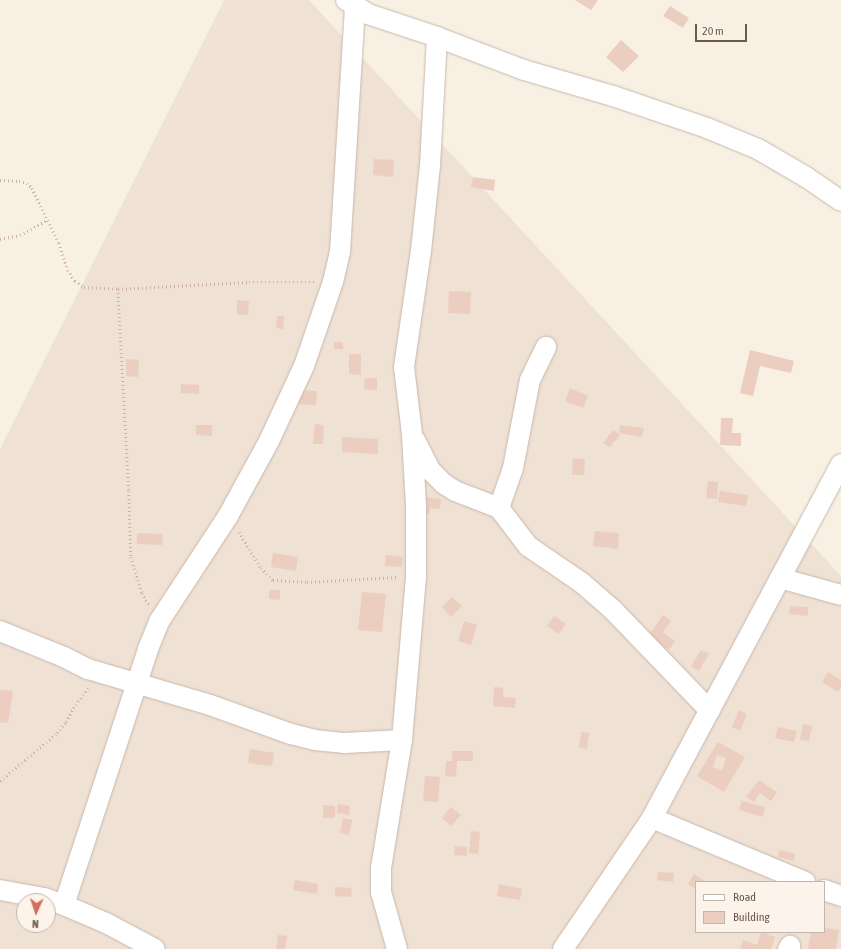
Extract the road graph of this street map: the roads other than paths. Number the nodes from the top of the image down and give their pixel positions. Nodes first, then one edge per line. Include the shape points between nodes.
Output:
1 (361, 5) edge
2 (437, 37) junction
3 (841, 201) edge
4 (546, 347) dead end
5 (412, 434) junction
6 (841, 464) edge
7 (499, 508) junction
8 (780, 578) junction
9 (841, 595) edge
10 (0, 631) edge
11 (138, 683) junction
12 (710, 711) junction
13 (402, 740) junction
14 (652, 818) junction
15 (803, 881) edge
16 (0, 890) edge
17 (825, 890) edge
18 (841, 896) edge
19 (64, 905) junction
20 (155, 949) edge
21 (397, 949) edge
22 (563, 949) edge

1 - 2 street
1 - 11 street via 340,252 333,282 304,366 269,441 228,516 160,620
2 - 3 street via 524,70 613,96 707,128 758,149
2 - 5 street via 430,166 404,367
4 - 7 street via 530,380 513,468
5 - 7 street via 431,471 444,484 454,491
5 - 13 street via 416,576
6 - 8 street
7 - 12 street via 528,546 582,583 612,609
8 - 9 street
8 - 12 street
10 - 11 street via 88,669
11 - 13 street via 315,740 345,743
11 - 19 street
12 - 14 street
13 - 21 street via 381,868 381,892
14 - 15 street
14 - 22 street
16 - 19 street via 44,898
17 - 18 street
19 - 20 street via 106,923

